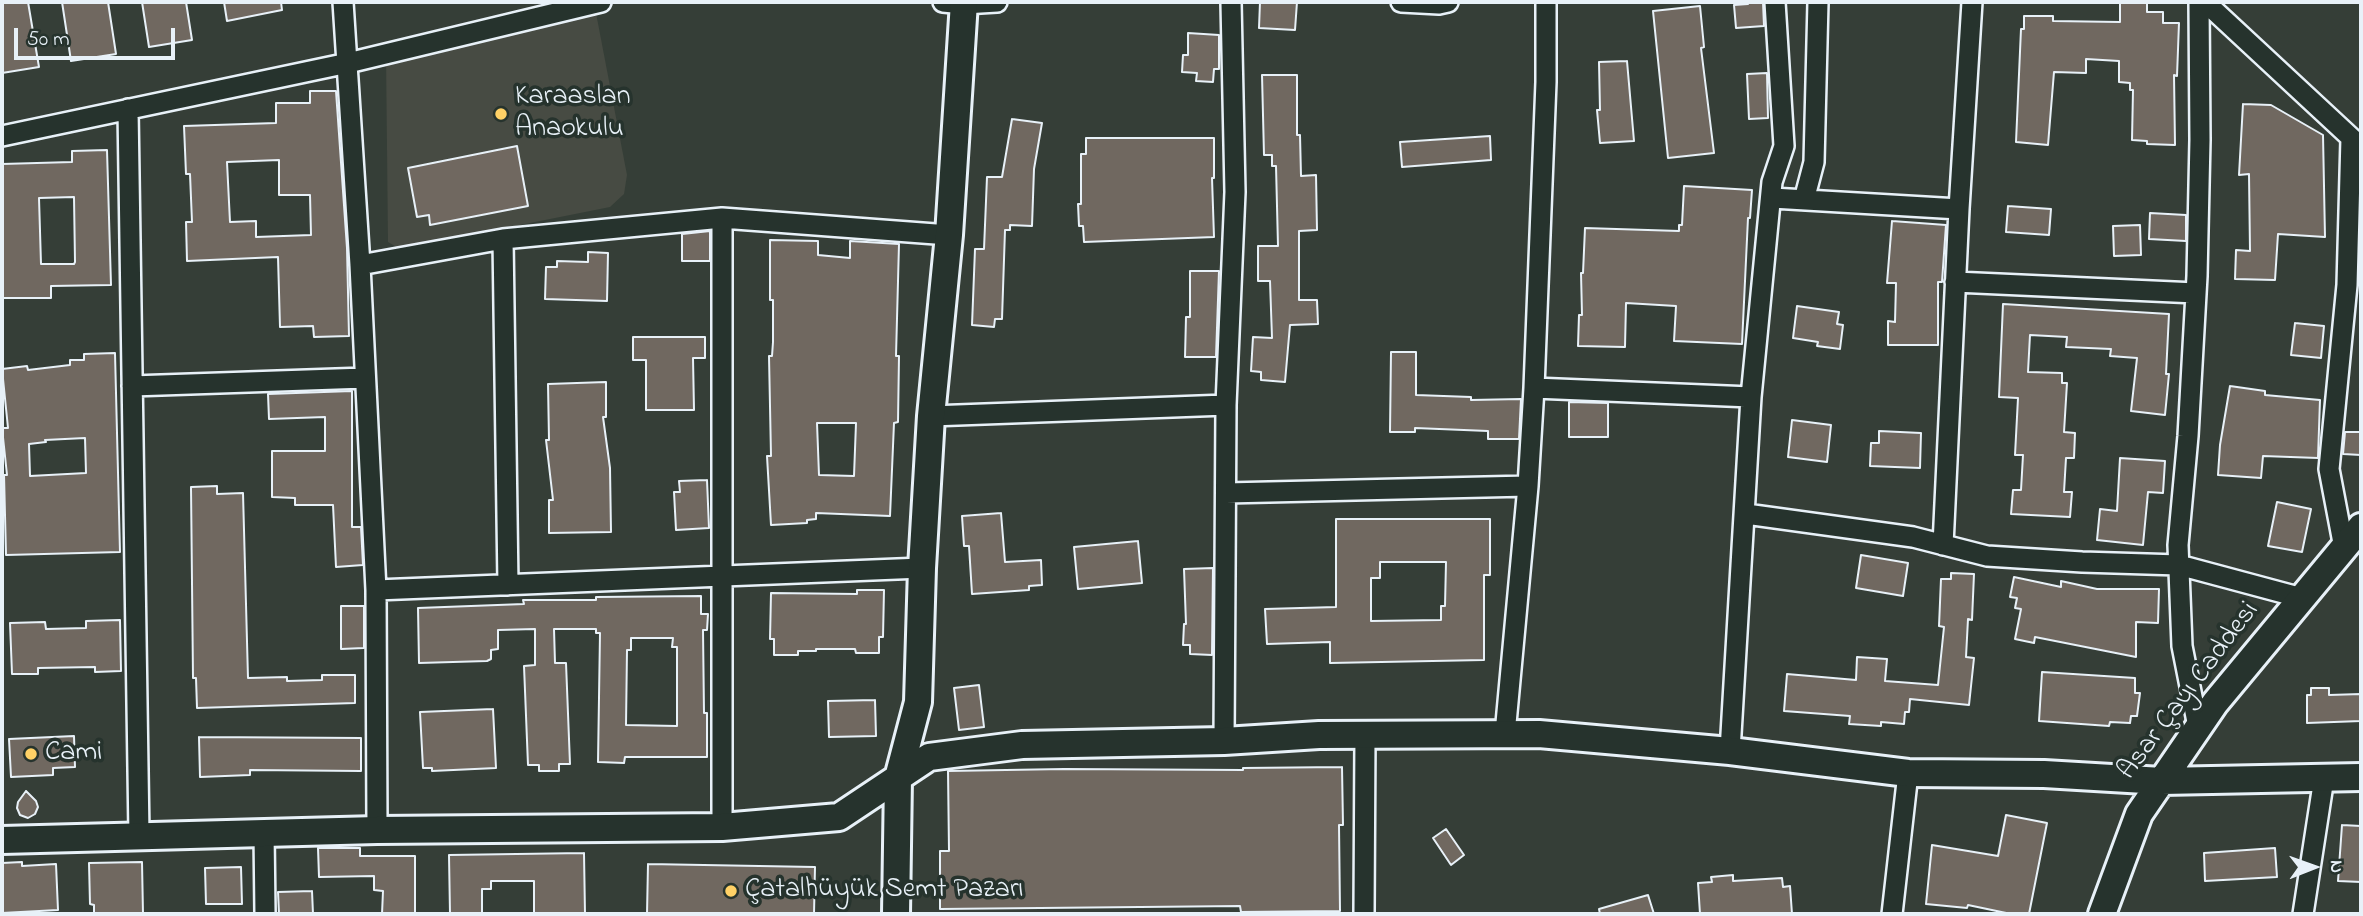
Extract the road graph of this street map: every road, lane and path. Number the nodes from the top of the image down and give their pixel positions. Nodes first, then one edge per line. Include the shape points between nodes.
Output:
1 (343, 2) edge
2 (601, 2) edge
3 (997, 2) edge
4 (1231, 2) edge
5 (1401, 2) edge
6 (1448, 2) edge
7 (1546, 2) edge
8 (1775, 2) edge
9 (1818, 2) edge
10 (1972, 2) edge
11 (2202, 2) edge
12 (957, 3) edge
13 (348, 63) junction
14 (128, 109) junction
15 (2, 136) edge
16 (2356, 143) edge
17 (1772, 198) junction
18 (1804, 200) junction
19 (1959, 209) junction
20 (722, 218) junction
21 (949, 234) junction
22 (502, 239) junction
23 (360, 265) junction
24 (1955, 282) junction
25 (2196, 293) junction
26 (365, 378) junction
27 (132, 386) junction
28 (1534, 387) junction
29 (1751, 397) junction
30 (1226, 405) junction
31 (932, 416) junction
32 (1528, 485) junction
33 (1226, 493) junction
34 (1746, 514) junction
35 (2361, 527) edge
36 (1943, 545) junction
37 (2344, 548) junction
38 (2179, 565) junction
39 (922, 568) junction
40 (722, 577) junction
41 (508, 585) junction
42 (376, 590) junction
43 (2302, 598) junction
44 (2199, 727) junction
45 (1505, 734) junction
46 (1366, 735) junction
47 (1224, 741) junction
48 (1730, 751) junction
49 (1908, 773) junction
50 (2361, 777) edge
51 (898, 778) junction
52 (2324, 778) junction
53 (2162, 781) junction
54 (722, 827) junction
55 (377, 830) junction
56 (264, 832) junction
57 (139, 835) junction
58 (2, 840) edge
59 (265, 914) edge
60 (896, 914) edge
61 (1363, 914) edge
62 (1892, 914) edge
63 (2102, 914) edge
64 (2303, 914) edge

1 - 13 street
2 - 13 street
3 - 12 street
4 - 30 street via 1235,192
5 - 6 street
7 - 28 street
8 - 17 street via 1784,146 1772,182
9 - 18 street via 1814,162
10 - 19 street
11 - 16 street
11 - 25 street
12 - 21 street
13 - 14 street
13 - 23 street
14 - 15 street
14 - 27 street
16 - 37 street via 2329,469
17 - 18 street
17 - 29 street
18 - 19 street
19 - 24 street
20 - 21 street
20 - 22 street
20 - 40 street
21 - 31 street
22 - 23 street
22 - 41 street
23 - 26 street
24 - 25 street
24 - 36 street
25 - 38 street
26 - 27 street
26 - 42 street
27 - 57 street
28 - 29 street
28 - 32 street
29 - 34 street
30 - 31 street
30 - 33 street
31 - 39 street
32 - 33 street
32 - 45 street
33 - 47 street
34 - 36 street
34 - 48 street
35 - 37 street, Asar Çayı Caddesi
36 - 38 street via 1987,556
37 - 43 street, Asar Çayı Caddesi
38 - 43 street
38 - 44 street via 2182,646
39 - 40 street
39 - 51 street via 918,702
40 - 41 street
40 - 54 street
41 - 42 street
42 - 55 street
43 - 44 street, Asar Çayı Caddesi
44 - 53 street, Asar Çayı Caddesi
45 - 46 street
45 - 48 street
46 - 47 street
46 - 61 street
47 - 51 street via 1022,746 929,757
48 - 49 street
49 - 53 street
49 - 62 street
50 - 52 street
51 - 54 street via 839,817
51 - 60 street
52 - 53 street
52 - 64 street
53 - 63 street, Asar Çayı Caddesi via 2139,814
54 - 55 street
55 - 56 street
56 - 57 street
56 - 59 street
57 - 58 street

